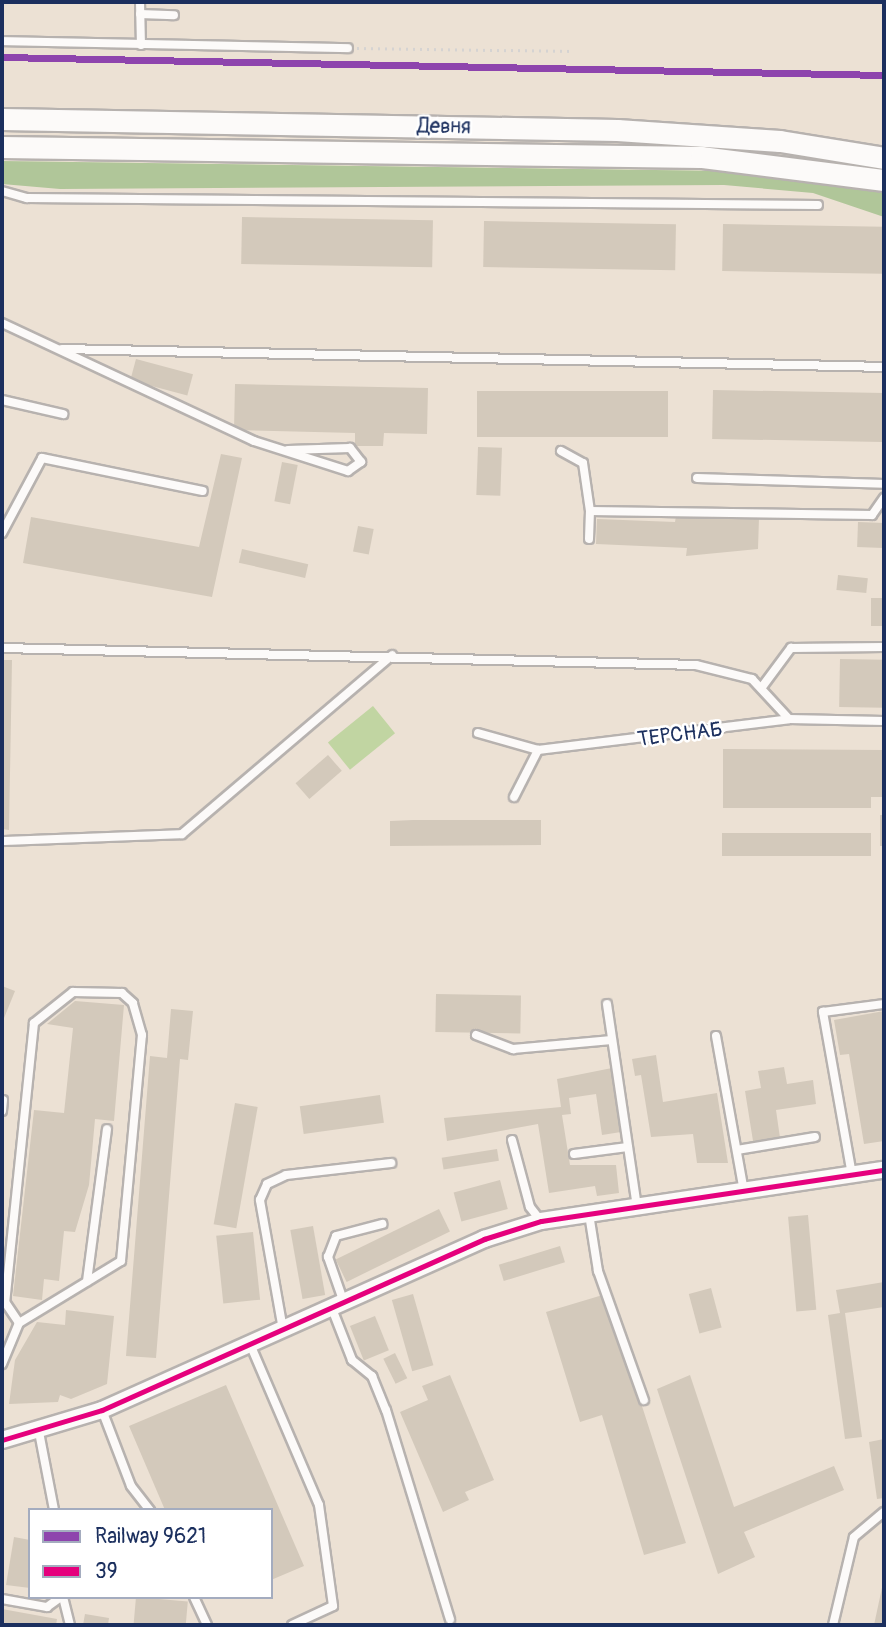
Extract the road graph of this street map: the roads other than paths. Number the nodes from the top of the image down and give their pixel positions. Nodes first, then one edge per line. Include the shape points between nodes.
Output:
1 (139, 2) edge
2 (140, 14) junction
3 (174, 15) dead end
4 (2, 41) edge
5 (141, 44) junction
6 (348, 48) road end
7 (2, 119) edge
8 (2, 147) edge
9 (884, 158) edge
10 (884, 180) edge
11 (2, 191) edge
12 (818, 205) dead end
13 (2, 323) edge
14 (62, 349) junction
15 (884, 367) edge
16 (2, 400) edge
17 (63, 414) dead end
18 (288, 450) junction
19 (561, 451) dead end
20 (697, 478) dead end
21 (884, 484) edge
22 (203, 491) dead end
23 (884, 498) edge
24 (590, 510) junction
25 (2, 533) edge
26 (589, 539) dead end
27 (884, 647) edge
28 (2, 648) edge
29 (392, 654) junction
30 (762, 687) junction
31 (789, 719) junction
32 (884, 722) edge
33 (478, 733) dead end
34 (538, 750) junction
35 (514, 797) dead end
36 (2, 841) edge
37 (607, 1004) dead end
38 (884, 1004) edge
39 (476, 1035) dead end
40 (716, 1036) dead end
41 (612, 1040) junction
42 (3, 1100) edge
43 (2, 1111) edge
44 (107, 1129) dead end
45 (814, 1137) dead end
46 (512, 1140) dead end
47 (628, 1147) junction
48 (737, 1150) junction
49 (574, 1154) dead end
50 (391, 1163) dead end
51 (884, 1170) edge
52 (852, 1175) junction
53 (744, 1191) junction
54 (637, 1207) junction
55 (589, 1214) junction
56 (541, 1221) junction
57 (382, 1224) dead end
58 (87, 1282) junction
59 (337, 1302) junction
60 (19, 1323) junction
61 (282, 1324) junction
62 (250, 1344) junction
63 (2, 1364) edge
64 (644, 1400) dead end
65 (102, 1410) junction
66 (39, 1432) junction
67 (2, 1440) edge
68 (54, 1508) edge
69 (148, 1508) edge
70 (884, 1512) edge
71 (2, 1599) edge
72 (59, 1599) edge
73 (63, 1599) edge
74 (195, 1599) edge
75 (450, 1619) dead end
76 (70, 1625) edge
77 (207, 1625) edge
78 (292, 1625) edge
79 (833, 1625) edge

1 - 2 lane
2 - 3 lane
2 - 5 lane
4 - 5 lane
5 - 6 lane
7 - 9 main road, Девня via 617,130 780,141
8 - 10 main road, Девня via 701,158
11 - 12 lane via 27,198
13 - 14 lane
14 - 15 lane
14 - 18 lane via 254,441
16 - 17 lane
18 - 18 lane via 348,471 361,462 351,448
19 - 24 lane via 583,463
20 - 21 lane
22 - 25 lane via 42,458
23 - 24 lane via 872,515
24 - 26 lane
27 - 30 lane via 791,648
28 - 29 lane
29 - 30 lane via 696,664 738,671
29 - 36 lane via 182,834
30 - 31 lane
31 - 32 lane, ТЕРСНАБ
31 - 34 lane, ТЕРСНАБ
33 - 34 lane, ТЕРСНАБ
34 - 35 lane
37 - 41 lane
38 - 52 lane via 823,1012
39 - 41 lane via 513,1049
40 - 48 lane
41 - 47 lane
42 - 43 lane
44 - 58 lane
45 - 48 lane
46 - 56 lane via 530,1207
47 - 49 lane
47 - 54 lane
48 - 53 lane
50 - 61 lane via 286,1175 267,1184 260,1200
51 - 52 street
52 - 53 street
53 - 54 street
54 - 55 street
55 - 56 street
55 - 64 lane via 598,1271
56 - 59 street via 434,1256
57 - 59 lane via 336,1236 328,1256
58 - 60 lane
58 - 60 lane via 121,1261 142,1035 132,1003 115,991 73,992 34,1023 5,1302
59 - 61 street
59 - 75 lane via 352,1360 372,1376 386,1410
60 - 63 lane
61 - 62 street
62 - 65 street
62 - 78 lane via 321,1517 333,1606
65 - 66 street
65 - 69 lane via 131,1486
66 - 67 street
66 - 68 lane
70 - 79 lane via 854,1537
71 - 72 lane via 47,1607
73 - 76 lane
74 - 77 lane

